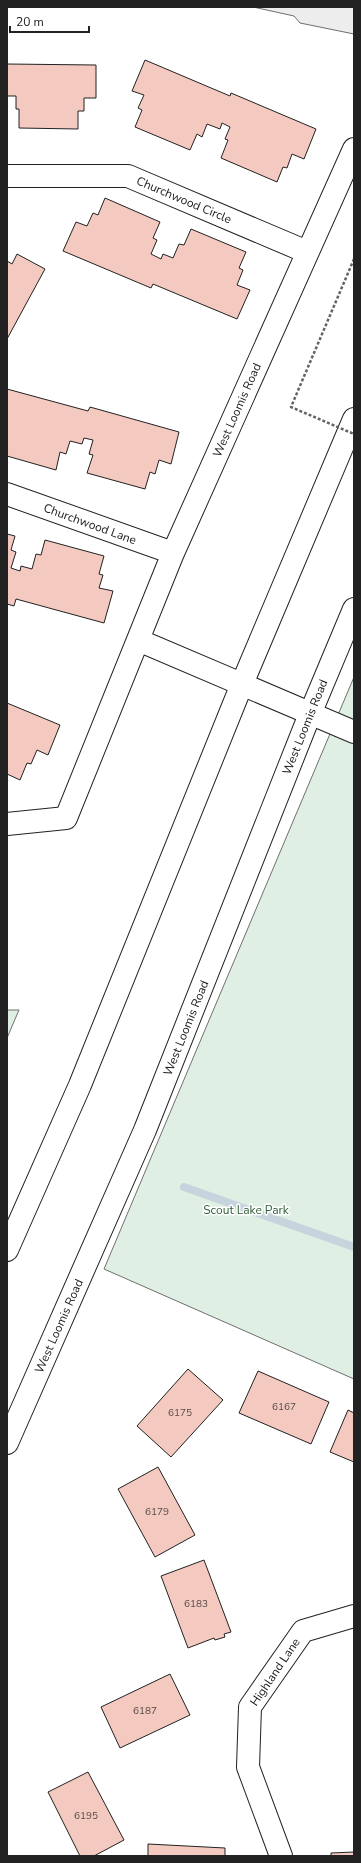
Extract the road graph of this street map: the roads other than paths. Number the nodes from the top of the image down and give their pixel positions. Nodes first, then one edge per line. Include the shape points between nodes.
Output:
1 (354, 149) edge
2 (7, 176) edge
3 (307, 252) junction
4 (354, 419) edge
5 (7, 494) edge
6 (173, 554) junction
7 (354, 609) edge
8 (138, 640) junction
9 (242, 684) junction
10 (310, 714) junction
11 (354, 732) edge
12 (7, 824) edge
13 (7, 1250) edge
14 (7, 1443) edge
15 (354, 1616) edge
16 (281, 1856) edge

1 - 3 main road, West Loomis Road
2 - 3 main road, Churchwood Circle via 128,176
3 - 6 main road, West Loomis Road
4 - 9 main road
5 - 6 main road, Churchwood Lane
6 - 8 main road, West Loomis Road
7 - 10 main road, West Loomis Road
8 - 9 main road
8 - 12 main road, West Loomis Road via 66,818
9 - 10 main road
9 - 13 main road via 80,1085
10 - 11 main road
10 - 14 main road, West Loomis Road via 145,1130
15 - 16 main road, Highland Lane via 303,1631 250,1707 248,1767

